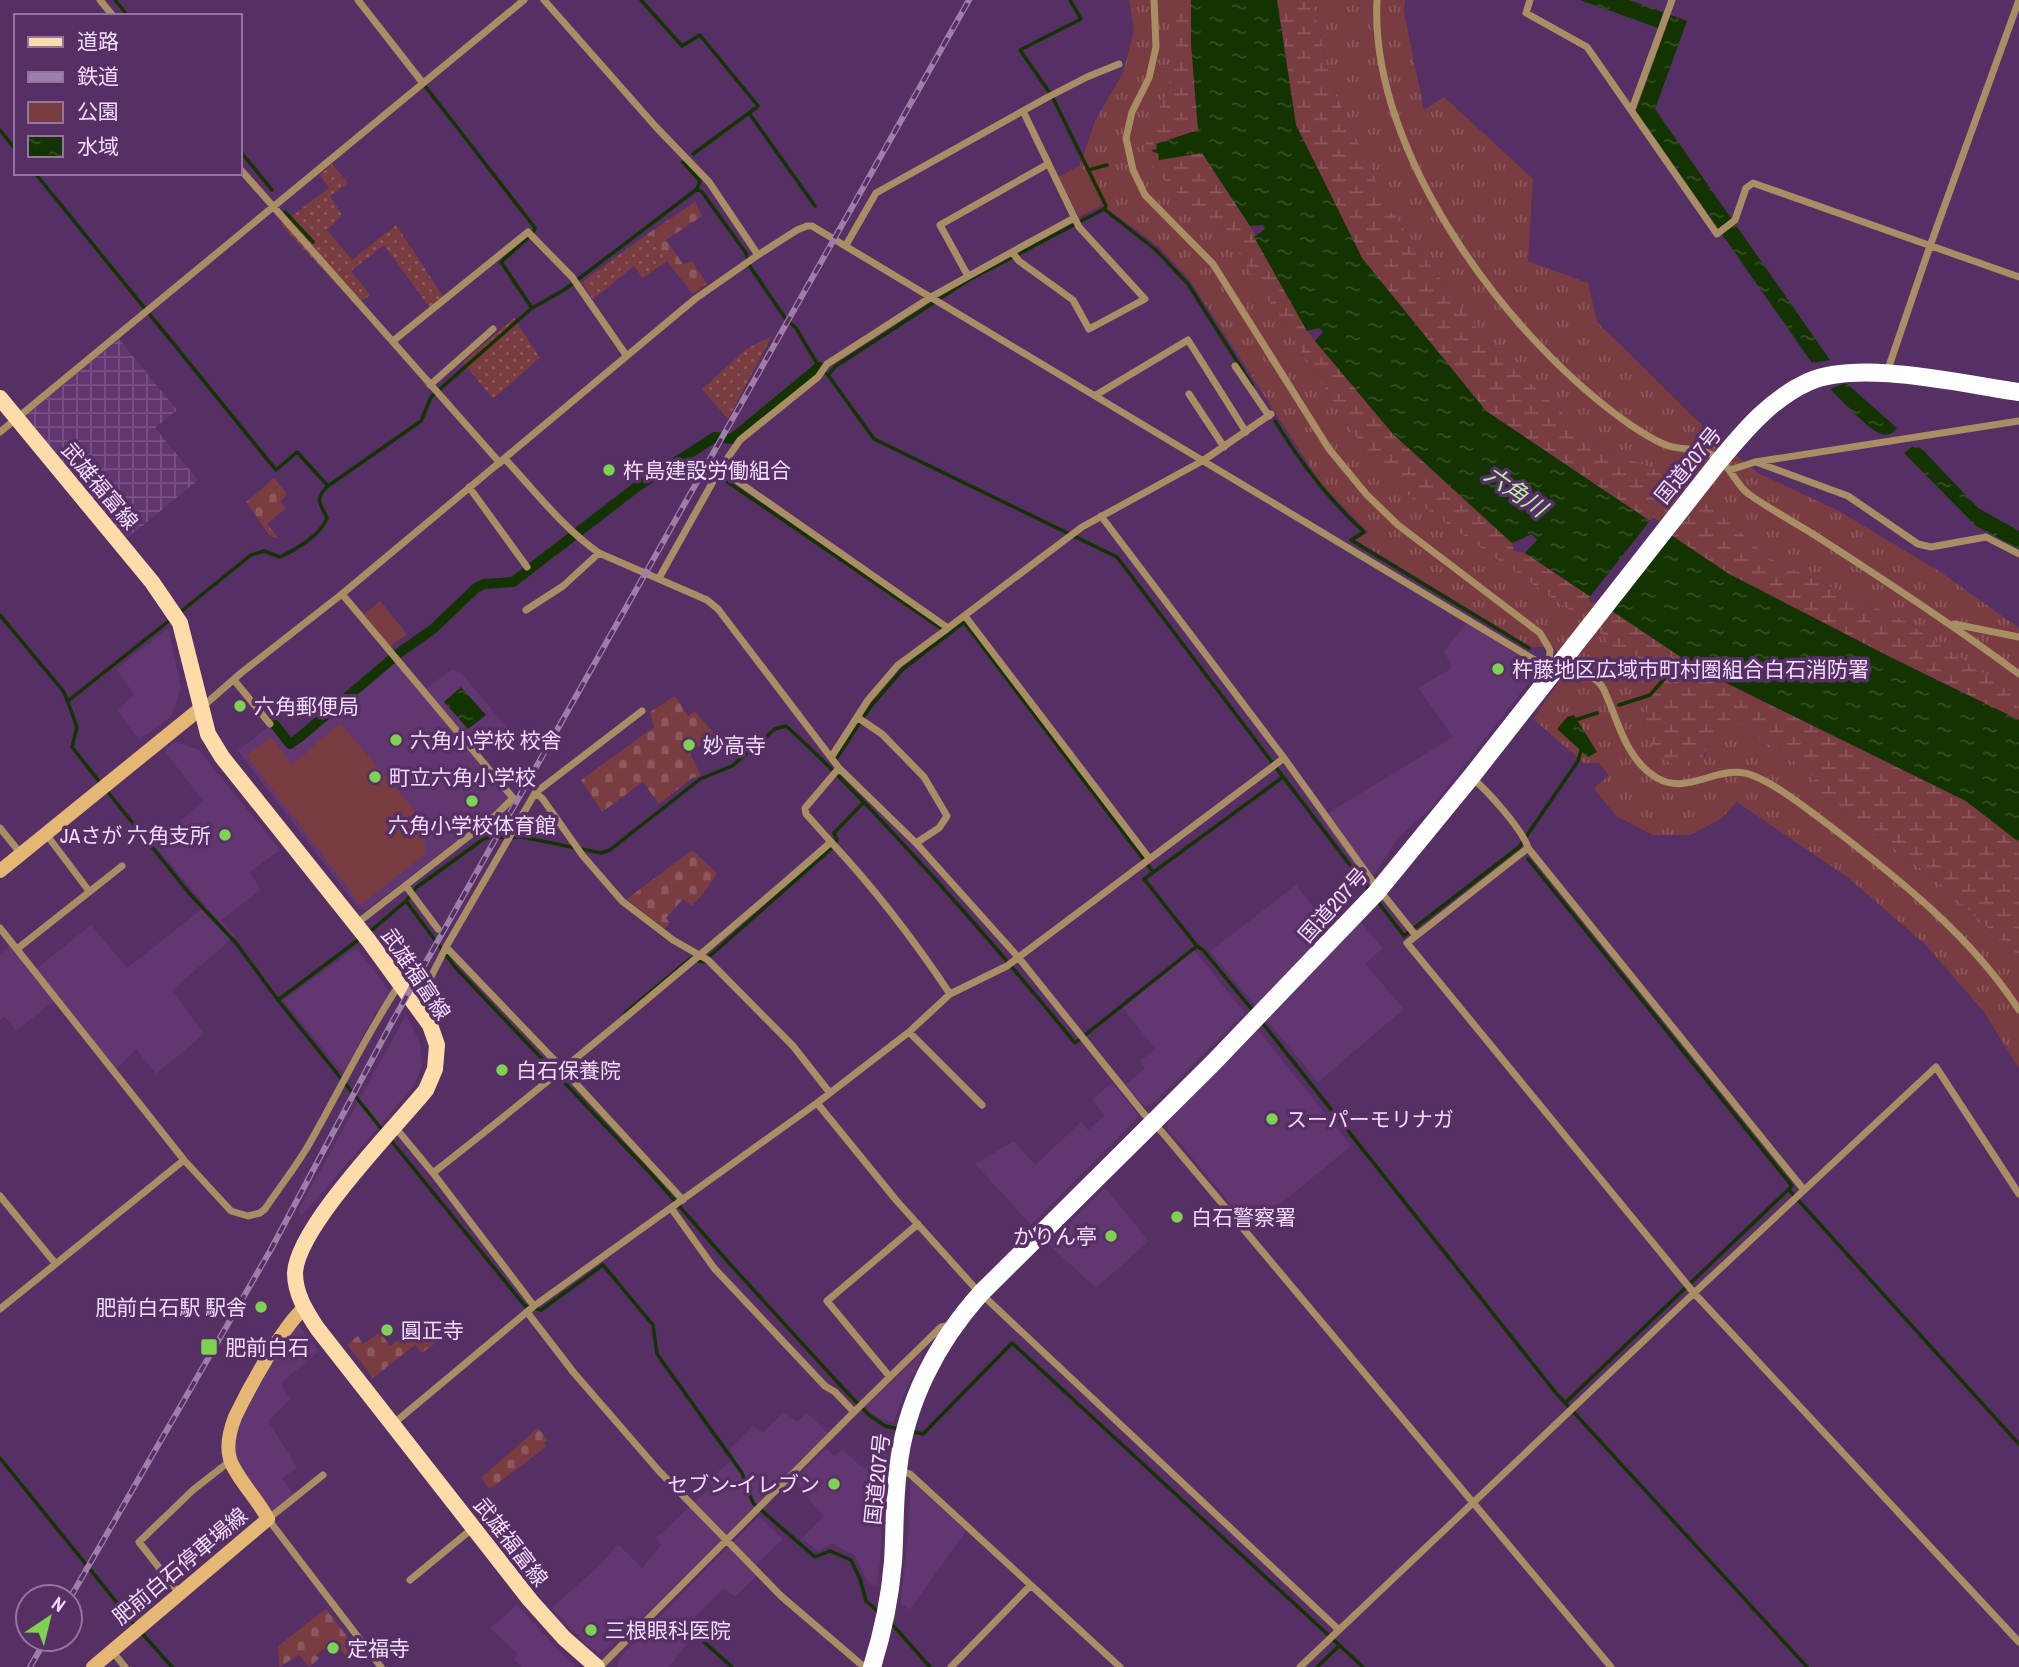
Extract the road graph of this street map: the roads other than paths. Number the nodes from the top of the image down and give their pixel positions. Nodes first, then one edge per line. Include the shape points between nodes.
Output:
1 (100, 0) edge
2 (358, 0) edge
3 (524, 0) edge
4 (544, 0) edge
5 (1154, 0) edge
6 (1377, 0) edge
7 (1530, 0) edge
8 (1672, 0) edge
9 (2019, 0) edge
10 (111, 14) edge
11 (1119, 64) dead end
12 (422, 82) junction
13 (1632, 109) junction
14 (1023, 111) junction
15 (1048, 163) junction
16 (242, 171) edge
17 (273, 209) junction
18 (1076, 222) junction
19 (846, 246) junction
20 (1930, 246) junction
21 (1015, 256) junction
22 (755, 257) junction
23 (968, 276) junction
24 (2019, 277) edge
25 (936, 299) junction
26 (493, 329) dead end
27 (393, 341) junction
28 (626, 355) junction
29 (1236, 366) dead end
30 (1887, 373) junction
31 (430, 385) junction
32 (2019, 391) edge
33 (1189, 394) dead end
34 (1096, 395) junction
35 (0, 398) edge
36 (16, 418) junction
37 (2019, 421) edge
38 (0, 432) edge
39 (1246, 432) junction
40 (1224, 447) junction
41 (1204, 460) junction
42 (502, 461) junction
43 (1755, 462) junction
44 (1720, 467) junction
45 (720, 469) junction
46 (469, 488) junction
47 (1101, 516) junction
48 (599, 553) junction
49 (2019, 554) edge
50 (527, 567) dead end
51 (659, 578) junction
52 (342, 594) junction
53 (526, 610) dead end
54 (965, 615) junction
55 (1951, 623) junction
56 (943, 632) dead end
57 (2019, 637) edge
58 (1555, 668) junction
59 (2019, 674) edge
60 (234, 680) junction
61 (201, 708) junction
62 (642, 711) dead end
63 (861, 719) junction
64 (270, 724) dead end
65 (1282, 759) junction
66 (835, 765) junction
67 (1471, 777) junction
68 (535, 793) junction
69 (0, 828) edge
70 (46, 834) junction
71 (916, 843) junction
72 (1526, 843) junction
73 (833, 845) junction
74 (21, 854) junction
75 (1146, 860) junction
76 (122, 866) dead end
77 (0, 872) edge
78 (407, 888) junction
79 (89, 891) junction
80 (1375, 894) junction
81 (0, 928) edge
82 (438, 929) dead end
83 (362, 932) junction
84 (1413, 932) junction
85 (17, 949) junction
86 (444, 951) junction
87 (700, 959) junction
88 (1012, 961) junction
89 (401, 984) junction
90 (950, 994) junction
91 (417, 1005) junction
92 (2019, 1010) edge
93 (909, 1032) junction
94 (560, 1071) junction
95 (830, 1093) junction
96 (817, 1103) junction
97 (982, 1105) dead end
98 (1154, 1124) junction
99 (391, 1132) junction
100 (184, 1160) junction
101 (433, 1173) junction
102 (2019, 1194) edge
103 (1799, 1195) junction
104 (0, 1196) edge
105 (682, 1201) junction
106 (672, 1207) junction
107 (918, 1224) junction
108 (55, 1263) junction
109 (1690, 1288) junction
110 (981, 1293) junction
111 (0, 1308) edge
112 (304, 1308) junction
113 (531, 1309) junction
114 (955, 1324) junction
115 (890, 1377) junction
116 (858, 1408) junction
117 (393, 1424) junction
118 (230, 1460) junction
119 (898, 1470) junction
120 (323, 1475) dead end
121 (1474, 1503) junction
122 (268, 1519) junction
123 (473, 1528) junction
124 (726, 1541) junction
125 (410, 1580) dead end
126 (1030, 1586) junction
127 (179, 1593) junction
128 (1333, 1636) junction
129 (2019, 1642) edge
130 (112, 1650) junction
131 (93, 1667) edge
132 (125, 1667) edge
133 (381, 1667) edge
134 (599, 1667) edge
135 (864, 1667) edge
136 (872, 1667) edge
137 (951, 1667) edge
138 (1120, 1667) edge
139 (1300, 1667) edge
140 (1611, 1667) edge

1 - 10 street
2 - 12 street
3 - 12 street
4 - 22 street via 709,183
5 - 58 street via 1156,47 1126,138 1133,170 1146,195 1213,264 1329,449 1358,484 1398,525 1540,633
6 - 44 street via 1384,82 1403,141 1447,224 1489,286 1535,342 1587,393 1656,440 1702,450
7 - 13 street via 1526,13 1587,47
8 - 13 street
9 - 20 street
11 - 14 street
12 - 17 street
13 - 20 street via 1717,233 1735,220 1746,188 1753,184
14 - 15 street
14 - 19 street via 876,193
15 - 18 street
15 - 23 street via 940,225
16 - 17 street
17 - 27 street
17 - 36 street
18 - 21 street
18 - 21 street via 1145,299 1089,329 1073,300
19 - 22 street via 807,226
19 - 25 street
20 - 24 street
20 - 30 street
21 - 23 street
22 - 28 street
23 - 25 street
25 - 34 street
25 - 45 street via 827,364 818,377 740,440
26 - 31 street
27 - 28 street via 528,232 572,277
27 - 31 street
28 - 42 street
29 - 39 street via 1270,415
30 - 32 highway, 国道207号
30 - 44 highway, 国道207号 via 1845,372 1808,382 1753,422
31 - 42 street
33 - 40 street
34 - 39 street via 1188,340
34 - 41 street
35 - 36 main road, 武雄福富線
36 - 38 street
36 - 61 main road, 武雄福富線 via 176,617
37 - 43 street
39 - 40 street
40 - 41 street
41 - 47 street
41 - 58 street
42 - 46 street
42 - 48 street
43 - 44 street
43 - 49 street via 1848,496 1918,544 1931,547 1986,537
44 - 55 street via 1746,493
44 - 58 highway, 国道207号
45 - 51 street
45 - 54 street via 948,628
46 - 50 street
46 - 52 street
47 - 54 street
47 - 65 street
48 - 51 street
48 - 53 street
51 - 66 street via 718,609
52 - 60 street
52 - 78 street via 513,798
54 - 75 street
55 - 57 street
55 - 59 street
56 - 63 street via 898,665
58 - 67 highway, 国道207号
58 - 92 street via 1562,672 1575,667 1602,686 1631,755 1658,779 1674,785 1732,770 1754,776 1807,808 1950,927
60 - 61 street
60 - 64 street
61 - 70 main road
61 - 83 main road, 武雄福富線 via 208,734 222,757
62 - 68 street
63 - 66 street
63 - 71 street via 883,734 924,777 947,816 939,828
65 - 75 street
65 - 80 street
66 - 71 street
66 - 73 street via 805,808
67 - 72 street via 1484,787
67 - 80 highway, 国道207号
68 - 86 street
68 - 87 street via 622,901
69 - 74 street
70 - 74 main road
70 - 79 street
71 - 88 street
72 - 84 street
72 - 103 street
73 - 87 street
73 - 90 street via 864,877
74 - 77 main road
75 - 88 street
76 - 79 street
78 - 82 street
78 - 83 street
79 - 85 street
80 - 84 street
80 - 98 highway, 国道207号
81 - 85 street
83 - 89 main road, 武雄福富線
84 - 109 street via 1407,943
85 - 100 street
86 - 91 street
86 - 94 street
87 - 94 street
87 - 95 street via 793,1046
88 - 90 street
88 - 98 street
89 - 91 main road, 武雄福富線
89 - 100 street via 378,1015 306,1150 260,1213 231,1212
90 - 93 street
91 - 99 main road, 武雄福富線 via 437,1045 435,1069 426,1090
93 - 95 street
93 - 97 street
94 - 101 street
94 - 105 street
95 - 96 street
96 - 105 street
96 - 107 street
98 - 110 highway, 国道207号
98 - 121 street
99 - 101 street
99 - 112 main road, 武雄福富線 via 305,1241 295,1274
100 - 108 street
101 - 113 street
102 - 103 street via 1936,1067
103 - 109 street
104 - 108 street
105 - 106 street
106 - 113 street
106 - 116 street via 714,1268 825,1386
107 - 110 street
107 - 115 street via 827,1301
108 - 111 street
109 - 121 street via 1572,1411
109 - 129 street
110 - 114 highway, 国道207号
110 - 128 street
112 - 117 main road, 武雄福富線
112 - 118 main road via 286,1328 234,1419 228,1443
113 - 117 street
113 - 124 street via 574,1373
114 - 115 street via 941,1327
114 - 119 highway, 国道207号 via 927,1372 905,1430
115 - 116 street
116 - 124 street
117 - 123 main road, 武雄福富線
118 - 122 main road, 肥前白石停車場線
118 - 127 street via 139,1542
119 - 126 street via 910,1474
119 - 136 highway, 国道207号 via 887,1609
120 - 122 street
121 - 128 street
121 - 140 street
122 - 127 main road, 肥前白石停車場線
122 - 133 street
123 - 125 street
123 - 134 main road, 武雄福富線 via 564,1638
124 - 134 street
124 - 135 street via 781,1596
126 - 137 street
126 - 138 street
127 - 130 main road, 肥前白石停車場線
128 - 139 street
130 - 131 main road, 肥前白石停車場線
130 - 132 street

